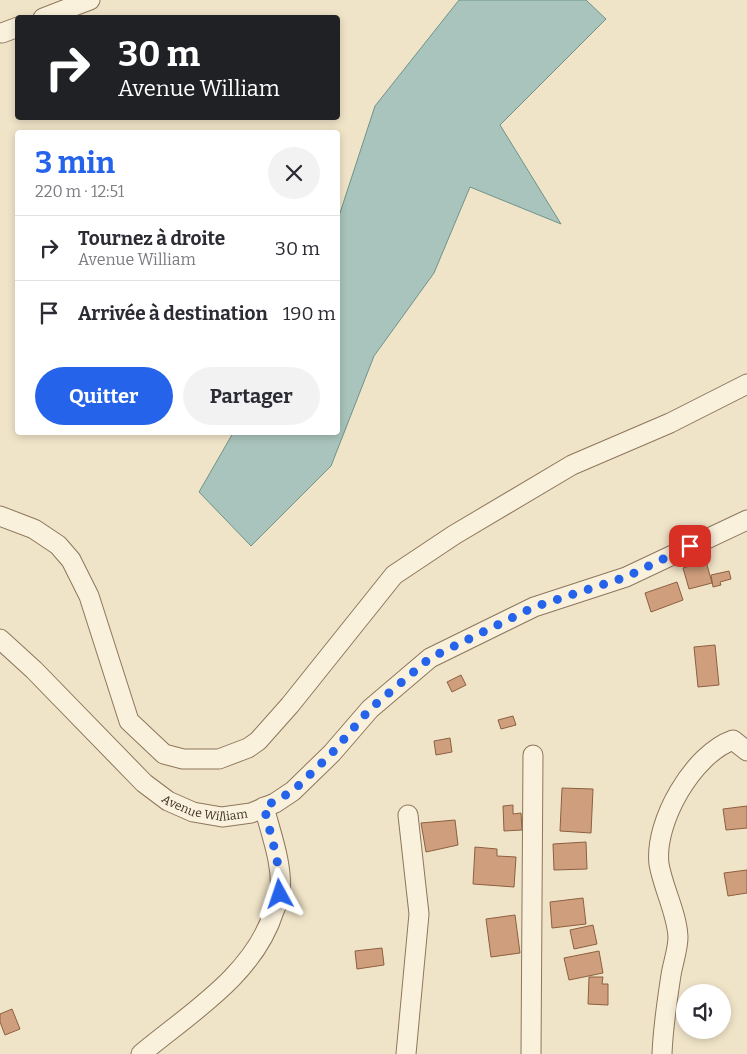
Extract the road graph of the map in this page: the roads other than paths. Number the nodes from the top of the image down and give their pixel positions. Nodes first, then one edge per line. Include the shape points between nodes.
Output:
1 (90, 0) edge
2 (51, 15) edge
3 (747, 384) edge
4 (0, 516) edge
5 (743, 525) edge
6 (0, 639) edge
7 (747, 752) edge
8 (533, 755) dead end
9 (264, 807) junction
10 (408, 815) dead end
11 (141, 1054) edge
12 (406, 1054) edge
13 (531, 1054) edge
14 (662, 1054) edge

1 - 2 street
3 - 4 street via 670,423 572,465 394,575 258,741 220,759 183,759 164,754 128,721 89,596 71,560 58,544
5 - 9 street, Avenue William via 626,577 534,607 430,658 370,709 293,791
6 - 9 street, Avenue William via 144,783 168,801 193,812 222,817 251,813
7 - 14 street via 733,740 702,760 662,827 659,864 678,937
8 - 13 street
9 - 11 street via 277,859 280,894 270,924 256,951 230,980
10 - 12 street via 419,914

